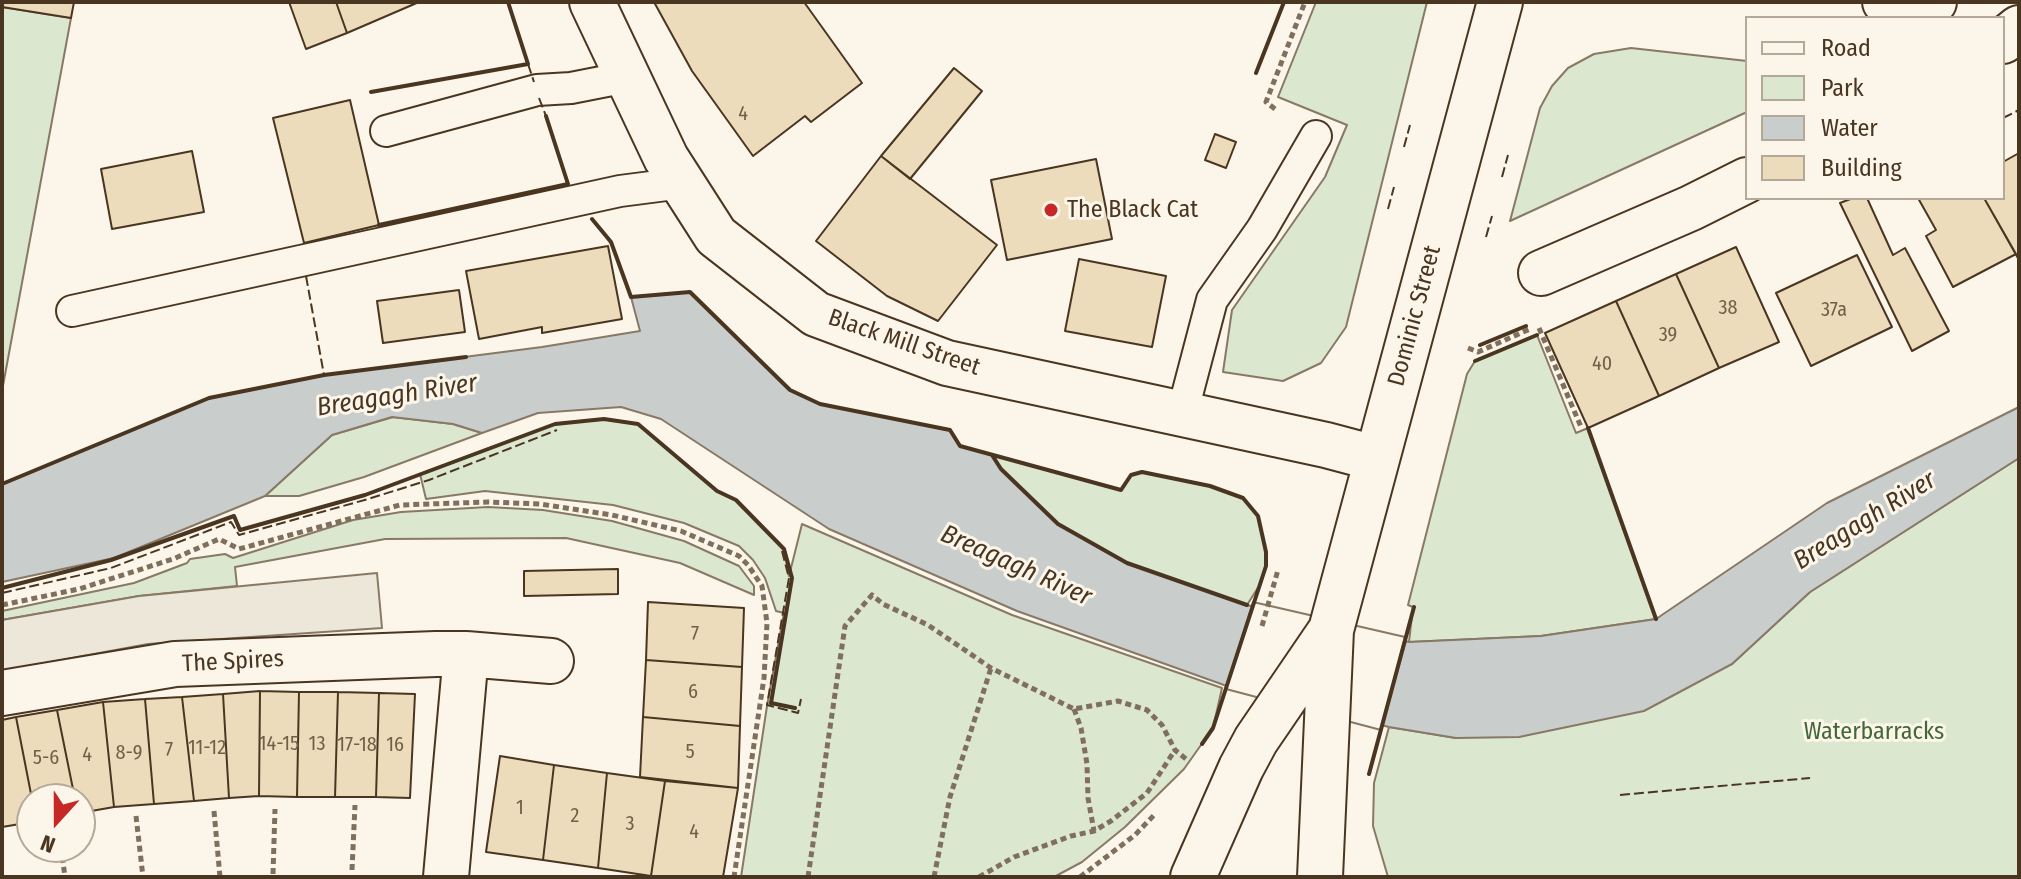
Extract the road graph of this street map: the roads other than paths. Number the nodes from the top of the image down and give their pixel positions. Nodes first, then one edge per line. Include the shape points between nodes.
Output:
1 (592, 2) edge
2 (1500, 2) edge
3 (1885, 2) edge
4 (1934, 2) edge
5 (627, 77) junction
6 (386, 131) dead end
7 (1316, 136) road end
8 (1745, 181) edge
9 (682, 183) junction
10 (1541, 273) dead end
11 (72, 311) dead end
12 (1182, 414) junction
13 (1375, 458) junction
14 (1331, 630) junction
15 (466, 654) junction
16 (551, 661) dead end
17 (2, 693) edge
18 (446, 877) edge
19 (1193, 877) edge
20 (1320, 877) edge

1 - 5 street, Black Mill Street
2 - 13 street, Dominic Street
3 - 4 street
5 - 6 lane via 537,90
5 - 9 street, Black Mill Street
7 - 12 lane via 1262,229 1212,300
8 - 10 street
9 - 11 lane via 620,191
9 - 12 street, Black Mill Street via 716,236 816,314 947,363
12 - 13 street, Black Mill Street
13 - 14 street, Dominic Street
14 - 19 street, Dominic Street via 1256,740
14 - 20 street, Dominic Street
15 - 16 street, The Spires
15 - 17 street, The Spires via 175,664
15 - 18 street

